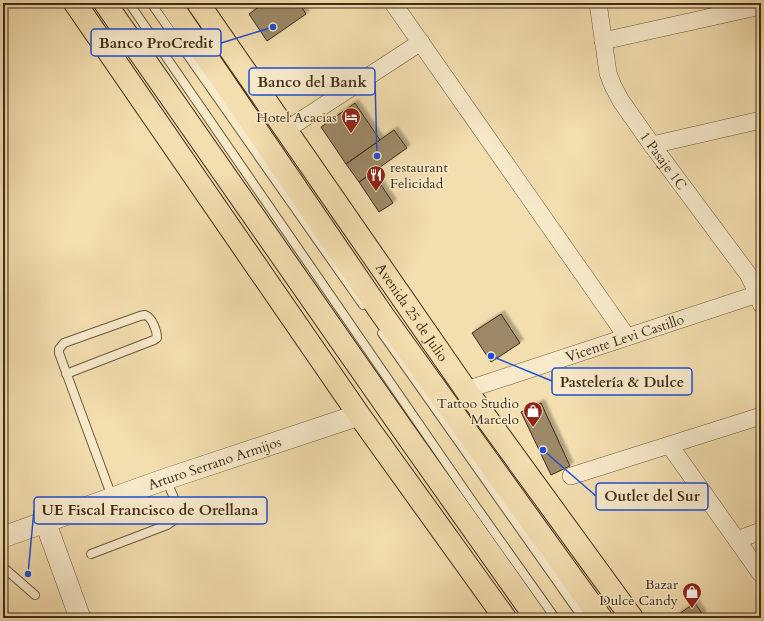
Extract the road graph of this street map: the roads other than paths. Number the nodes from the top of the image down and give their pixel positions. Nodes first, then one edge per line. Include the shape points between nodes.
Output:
1 (75, 3) edge
2 (106, 3) edge
3 (129, 3) edge
4 (151, 3) edge
5 (170, 3) edge
6 (198, 3) edge
7 (392, 3) edge
8 (598, 3) edge
9 (761, 6) edge
10 (421, 42) junction
11 (603, 42) junction
12 (761, 120) edge
13 (286, 130) junction
14 (652, 145) junction
15 (760, 297) edge
16 (377, 319) junction
17 (627, 337) junction
18 (66, 374) junction
19 (466, 390) junction
20 (359, 415) junction
21 (761, 416) edge
22 (403, 430) junction
23 (670, 446) junction
24 (570, 476) dead end
25 (166, 479) junction
26 (112, 497) junction
27 (45, 521) junction
28 (761, 531) edge
29 (3, 537) edge
30 (737, 540) junction
31 (91, 554) dead end
32 (3, 567) edge
33 (761, 574) edge
34 (34, 595) dead end
35 (80, 618) edge
36 (504, 618) edge
37 (536, 618) edge
38 (555, 618) edge
39 (584, 618) edge
40 (601, 618) edge
41 (632, 618) edge

1 - 20 main road
2 - 22 main road
3 - 38 lane
4 - 16 lane, Avenida 25 de Julio
5 - 16 main road, Avenida 25 de Julio
6 - 13 main road, Avenida 25 de Julio
7 - 10 street
8 - 11 street, 1 Pasaje 1C
9 - 11 street
10 - 13 street
10 - 17 street
11 - 14 street, 1 Pasaje 1C via 608,74 613,86
12 - 14 street
13 - 19 main road, Avenida 25 de Julio
14 - 15 street, 1 Pasaje 1C via 748,274
15 - 17 street, Vicente Levi Castillo
16 - 19 main road
16 - 39 lane, Avenida 25 de Julio
16 - 40 main road, Avenida 25 de Julio
17 - 19 street, Vicente Levi Castillo
18 - 18 lane via 154,340 157,334 150,318 140,316 64,343 59,353
18 - 26 lane
19 - 41 main road, Avenida 25 de Julio
20 - 22 main road
20 - 25 street, Arturo Serrano Armijos
20 - 36 main road
21 - 23 street
22 - 37 main road
23 - 24 street
23 - 30 street
25 - 26 street, Arturo Serrano Armijos
25 - 31 lane via 177,508 175,520
26 - 27 street, Arturo Serrano Armijos
27 - 29 street, Arturo Serrano Armijos
27 - 35 street
28 - 30 street
30 - 33 street
32 - 34 lane

